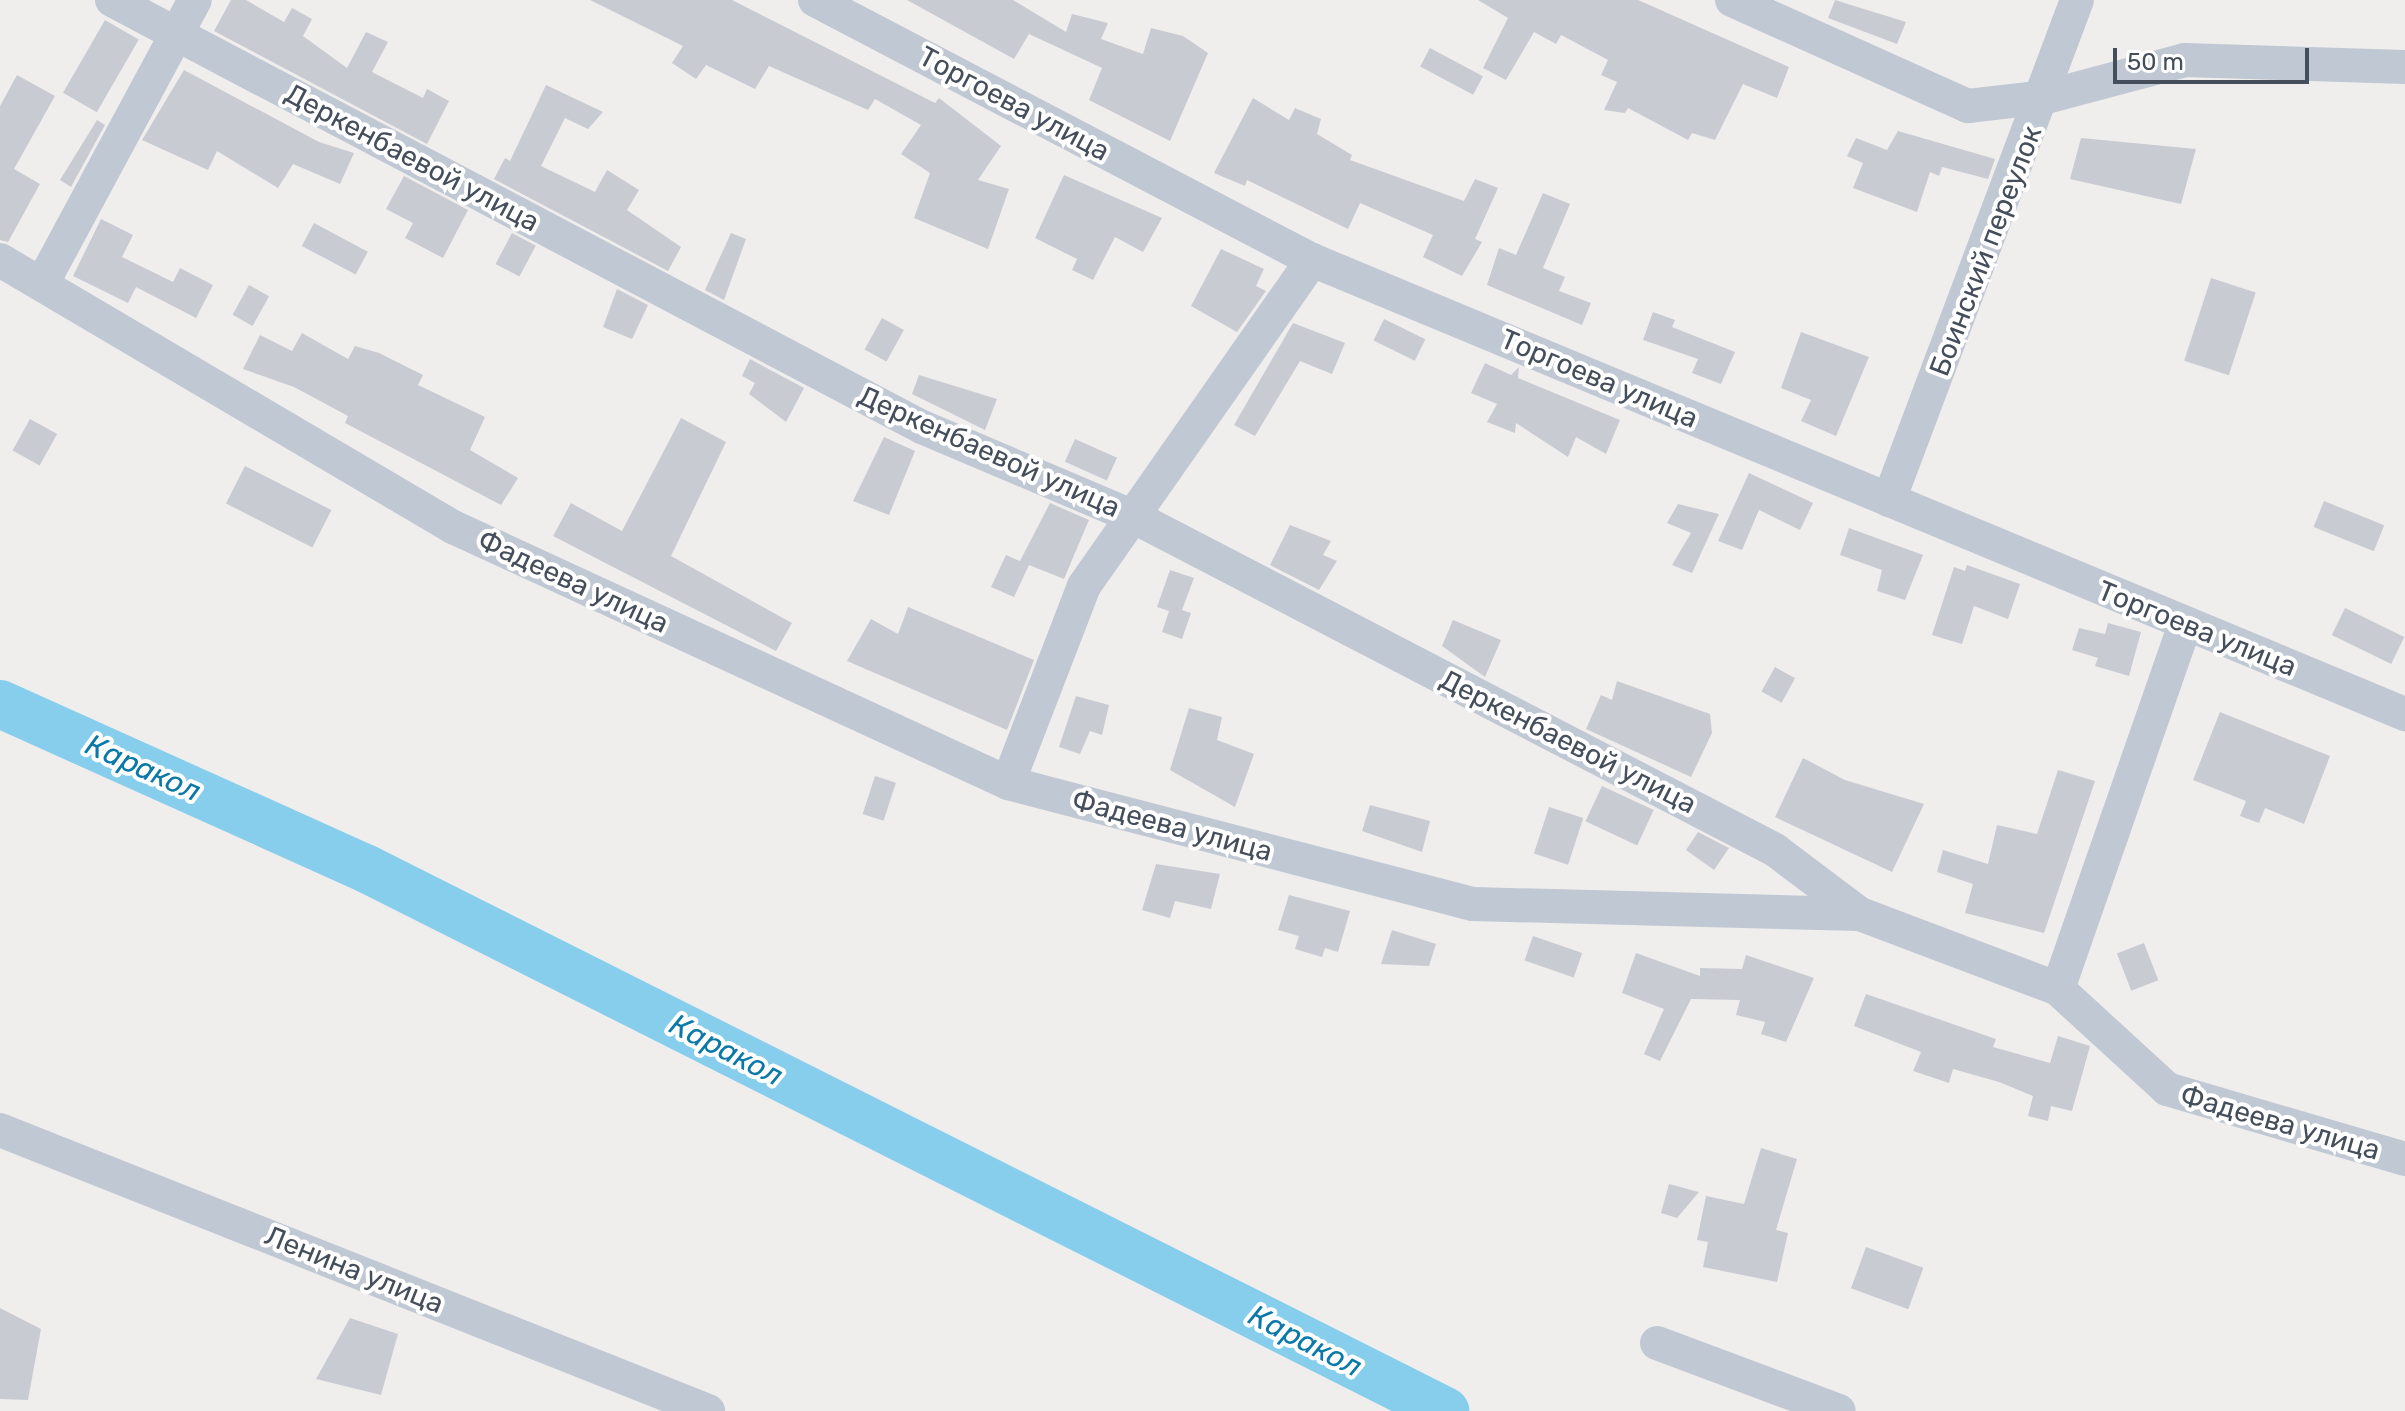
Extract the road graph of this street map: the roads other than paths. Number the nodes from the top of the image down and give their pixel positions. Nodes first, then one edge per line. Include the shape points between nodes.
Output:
1 (112, 0) edge
2 (195, 0) edge
3 (815, 0) edge
4 (1732, 0) edge
5 (2077, 0) edge
6 (178, 34) junction
7 (2405, 67) edge
8 (2046, 97) junction
9 (0, 260) edge
10 (1312, 260) junction
11 (43, 282) junction
12 (1889, 500) junction
13 (1136, 518) junction
14 (2185, 625) junction
15 (2405, 714) edge
16 (1008, 783) junction
17 (1860, 914) junction
18 (2058, 989) junction
19 (0, 1130) edge
20 (2405, 1159) edge
21 (1657, 1343) dead end
22 (708, 1411) edge
23 (1839, 1411) edge

1 - 6 street, Деркенбаевой улица
2 - 6 street
3 - 10 street, Торгоева улица
4 - 8 street via 1968,106
5 - 8 street, Боинский переулок
6 - 11 street
6 - 13 street, Деркенбаевой улица via 922,427
7 - 8 street via 2185,60
8 - 12 street, Боинский переулок
9 - 11 street, Фадеева улица
10 - 12 street, Торгоева улица
10 - 13 street
11 - 16 street, Фадеева улица via 453,527
12 - 14 street, Торгоева улица
13 - 16 street via 1084,586
13 - 17 street, Деркенбаевой улица via 1775,850
14 - 15 street, Торгоева улица
14 - 18 street
16 - 17 street, Фадеева улица via 1473,904
17 - 18 street, Фадеева улица
18 - 20 street, Фадеева улица via 2167,1089
19 - 22 street, Ленина улица
21 - 23 street

